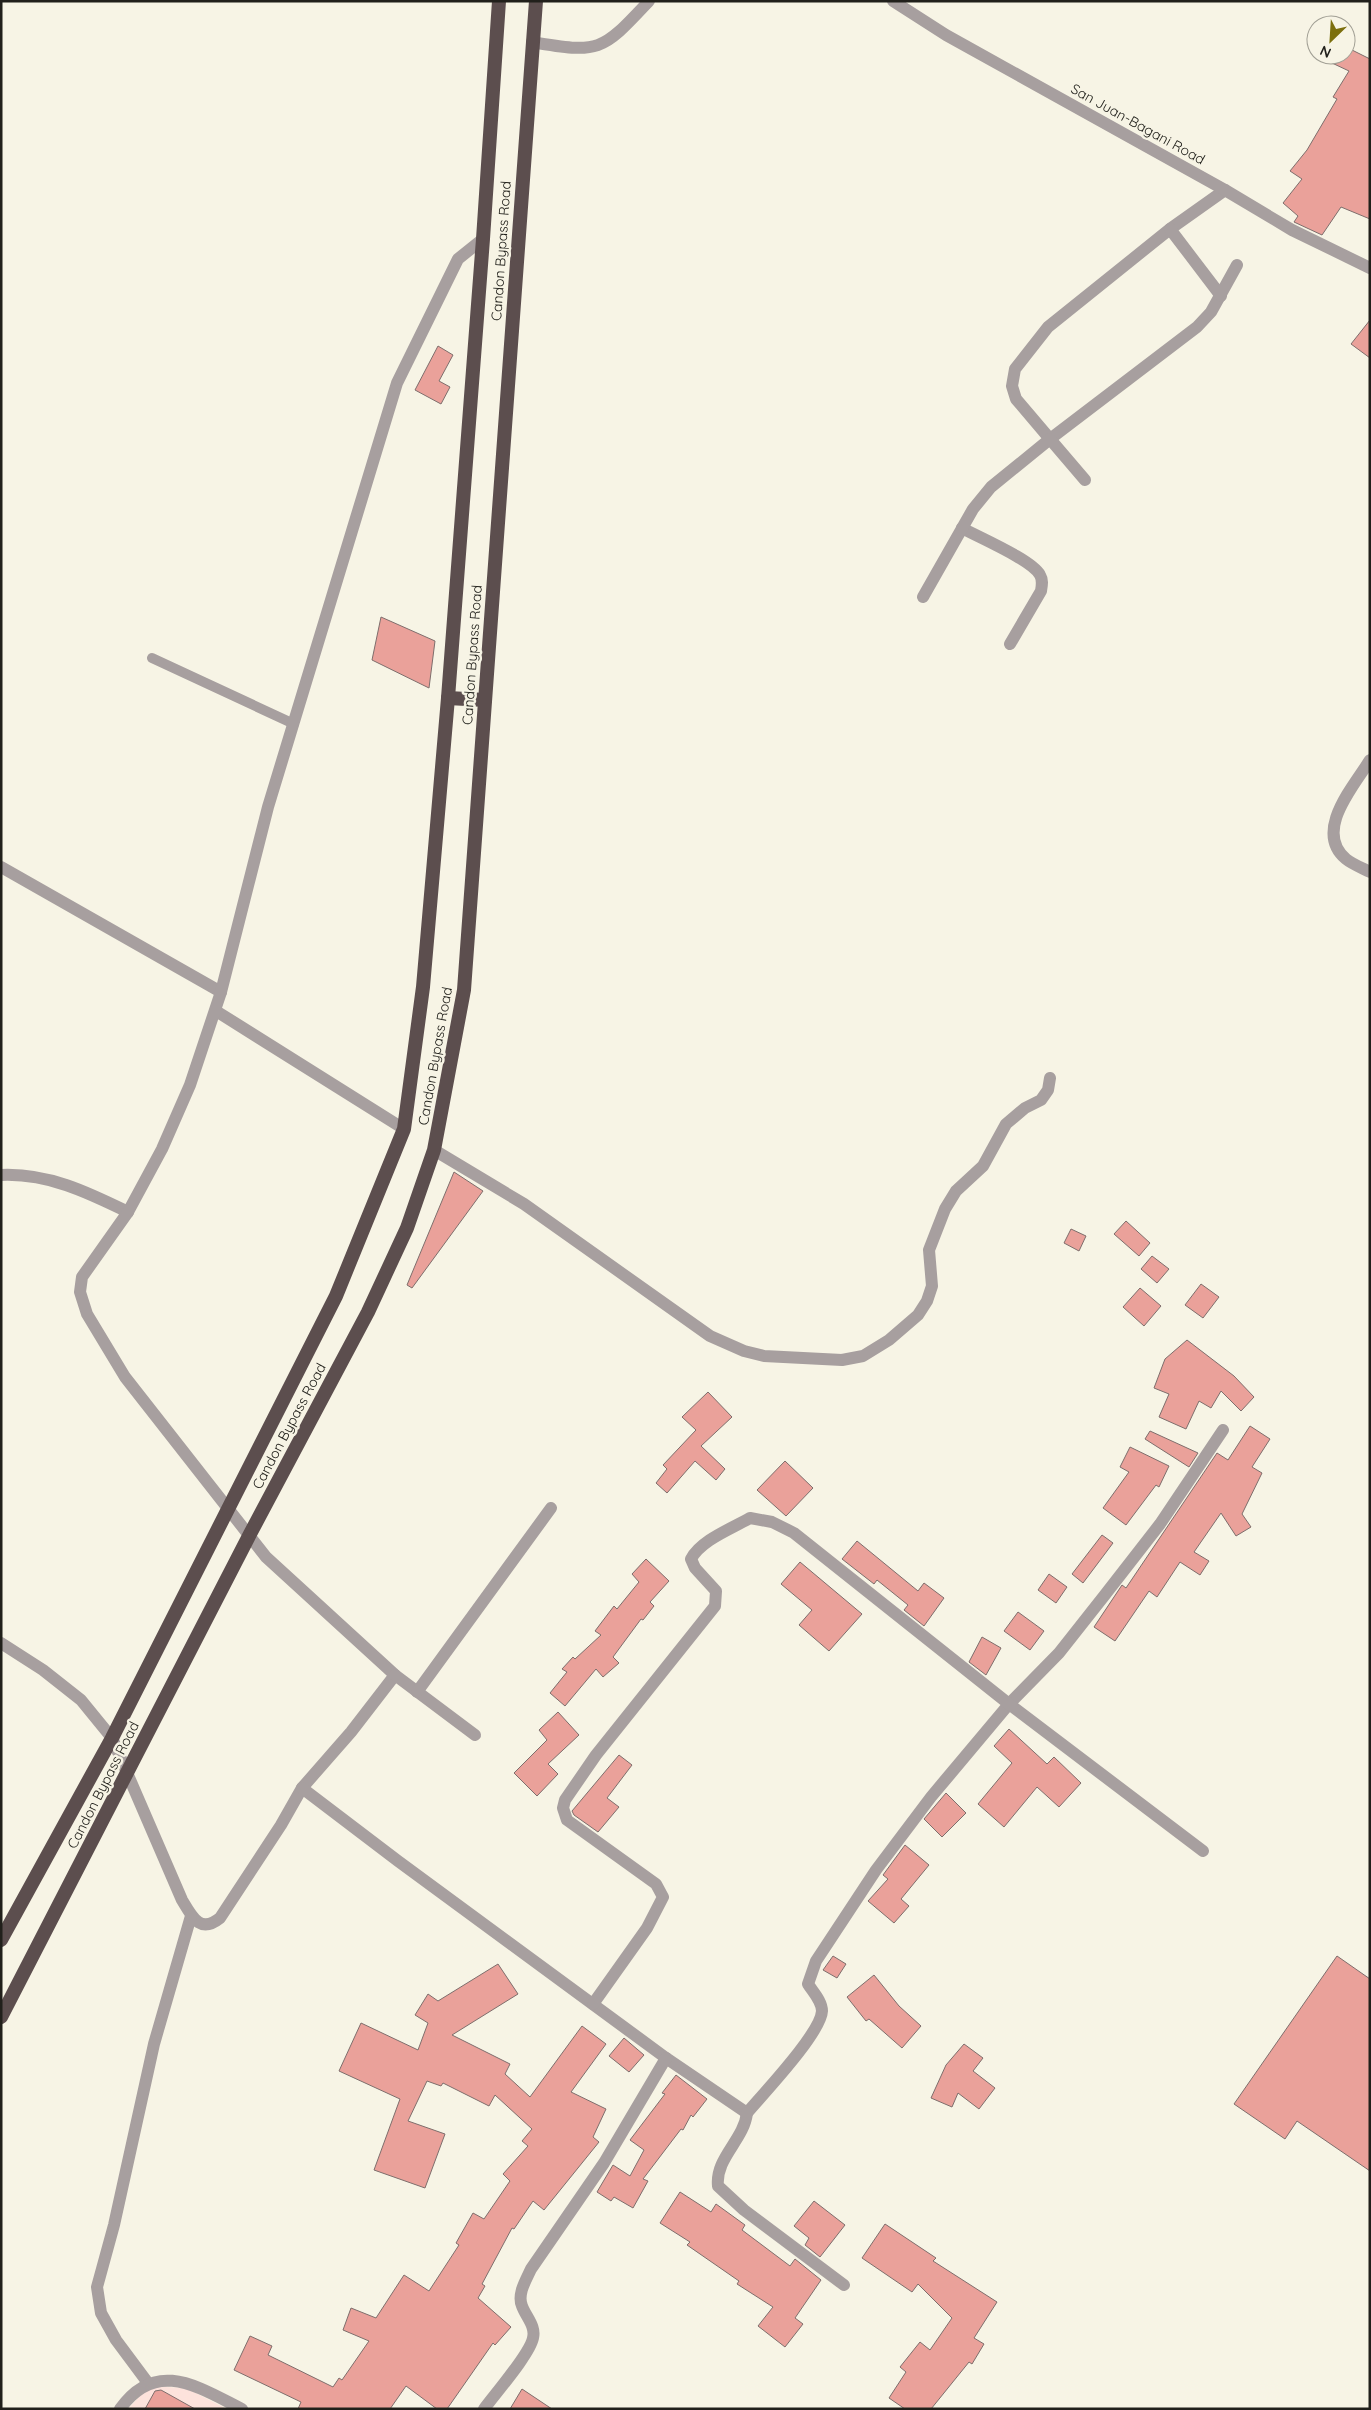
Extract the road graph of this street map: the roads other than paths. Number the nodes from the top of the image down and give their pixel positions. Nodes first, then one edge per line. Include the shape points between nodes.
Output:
1 (499, 1) edge
2 (536, 1) edge
3 (649, 1) edge
4 (893, 1) edge
5 (532, 42) junction
6 (1225, 190) junction
7 (1170, 229) junction
8 (483, 239) junction
9 (1238, 265) dead end
10 (1370, 268) edge
11 (1221, 296) junction
12 (1050, 439) junction
13 (1085, 480) dead end
14 (962, 528) junction
15 (922, 597) dead end
16 (1010, 644) dead end
17 (152, 658) dead end
18 (448, 698) junction
19 (484, 700) junction
20 (294, 724) junction
21 (1370, 760) edge
22 (1, 867) edge
23 (1370, 872) edge
24 (221, 992) junction
25 (216, 1011) junction
26 (1050, 1078) dead end
27 (404, 1129) junction
28 (434, 1150) junction
29 (1, 1176) edge
30 (128, 1212) junction
31 (1223, 1430) dead end
32 (228, 1506) junction
33 (551, 1508) dead end
34 (250, 1534) junction
35 (1, 1643) edge
36 (395, 1675) junction
37 (418, 1692) junction
38 (1009, 1704) junction
39 (475, 1735) dead end
40 (112, 1738) junction
41 (126, 1776) junction
42 (302, 1788) junction
43 (1203, 1851) dead end
44 (191, 1916) junction
45 (1, 1940) edge
46 (593, 2004) junction
47 (1, 2016) edge
48 (666, 2058) junction
49 (747, 2113) junction
50 (844, 2285) dead end
51 (148, 2383) junction
52 (120, 2409) edge
53 (242, 2409) edge
54 (484, 2409) edge

1 - 8 highway, Candon Bypass Road
2 - 5 highway, Candon Bypass Road
3 - 5 street via 613,38 598,46 569,48
4 - 6 street, San Juan-Bagani Road via 946,35
5 - 19 highway, Candon Bypass Road
6 - 7 street
6 - 10 street, San Juan-Bagani Road via 1292,230
7 - 11 street
7 - 12 street via 1048,327 1015,369 1012,386 1016,399
8 - 18 highway, Candon Bypass Road
8 - 20 street via 458,259 397,383
9 - 11 street
11 - 12 street via 1198,327
12 - 13 street
12 - 14 street via 991,486
14 - 15 street
14 - 16 street via 1030,564 1042,580 1041,591
17 - 20 lane
18 - 19 highway
18 - 27 highway, Candon Bypass Road via 423,987
19 - 28 highway, Candon Bypass Road via 464,990
20 - 24 street via 268,807
21 - 23 street via 1336,815 1332,828 1337,848 1346,859
22 - 24 street
24 - 25 street
25 - 27 street
25 - 30 street via 190,1085 162,1149
26 - 28 street via 1048,1090 1041,1100 1006,1124 982,1166 956,1191 945,1209 929,1250 932,1286 918,1316 863,1356 842,1360 764,1356 710,1336 524,1204
27 - 32 highway, Candon Bypass Road via 336,1296
28 - 34 highway, Candon Bypass Road via 407,1228 368,1312
29 - 30 street via 42,1178 70,1185
30 - 32 street via 82,1277 82,1302 125,1377
31 - 38 street via 1160,1524 1104,1596 1059,1653
32 - 34 street
32 - 40 highway, Candon Bypass Road
33 - 37 street
34 - 36 street via 266,1557
34 - 41 highway, Candon Bypass Road
35 - 40 street via 43,1670 80,1700
36 - 37 street
36 - 42 street
37 - 39 street
38 - 43 street
38 - 46 street via 794,1533 772,1522 750,1518 698,1549 691,1559 716,1591 715,1606 596,1756 568,1795 563,1808 567,1820 575,1828 656,1884 664,1897 647,1928
38 - 49 street via 876,1870 816,1962 808,1984 820,2003 820,2020
40 - 41 street
40 - 45 highway, Candon Bypass Road
41 - 44 street
41 - 47 highway, Candon Bypass Road
42 - 44 street via 220,1918 211,1925 205,1925
42 - 46 street
44 - 51 street via 154,2044 97,2287 101,2313 116,2340
46 - 48 street
48 - 49 street
48 - 54 street via 604,2163 527,2276 521,2305 534,2329 531,2346
49 - 50 street via 741,2133 720,2171 718,2186 744,2210
51 - 52 street via 126,2400
51 - 53 street via 162,2379 180,2381

